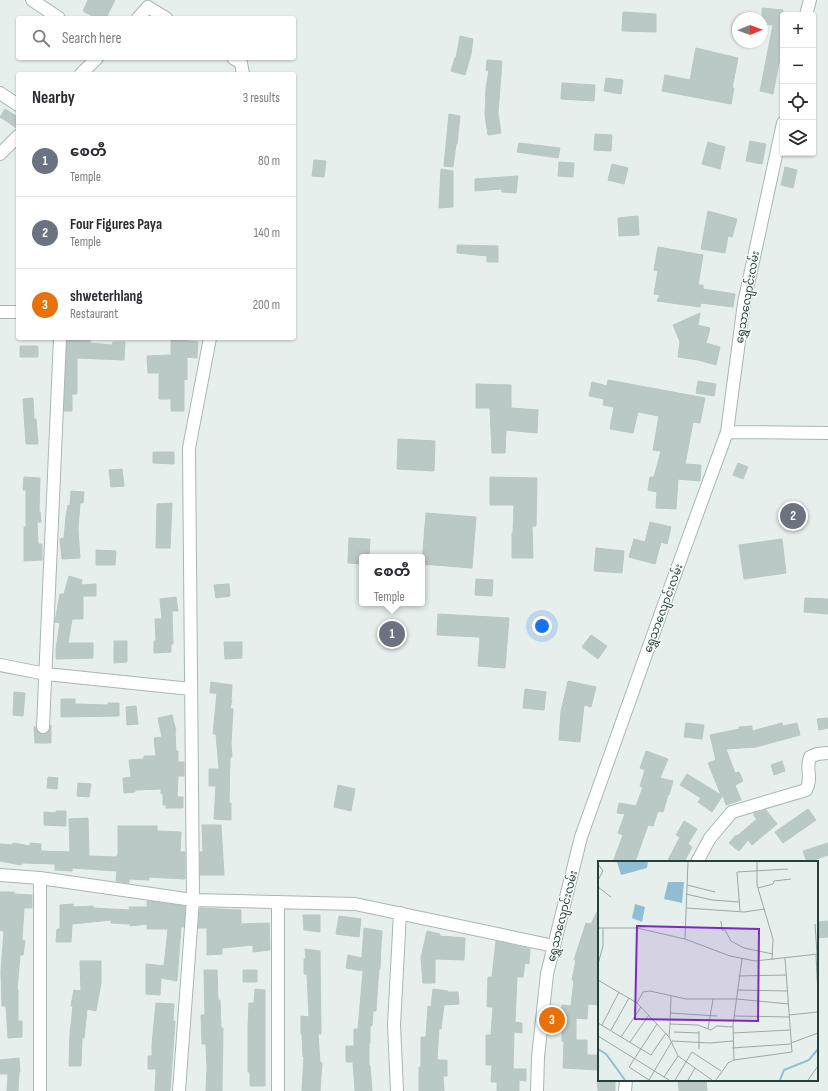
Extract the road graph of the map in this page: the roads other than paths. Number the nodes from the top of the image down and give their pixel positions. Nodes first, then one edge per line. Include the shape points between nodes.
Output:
1 (32, 0) edge
2 (810, 0) edge
3 (150, 4) edge
4 (807, 12) edge
5 (57, 16) edge
6 (140, 16) edge
7 (164, 16) edge
8 (95, 60) edge
9 (236, 60) edge
10 (83, 72) edge
11 (243, 72) edge
12 (0, 93) edge
13 (16, 104) edge
14 (780, 137) edge
15 (16, 138) edge
16 (0, 154) edge
17 (0, 312) edge
18 (16, 312) edge
19 (60, 340) edge
20 (210, 340) edge
21 (727, 432) junction
22 (828, 433) edge
23 (0, 665) edge
24 (46, 674) junction
25 (191, 689) junction
26 (43, 727) dead end
27 (828, 753) edge
28 (698, 861) edge
29 (0, 875) edge
30 (40, 878) junction
31 (193, 900) junction
32 (278, 902) junction
33 (400, 913) junction
34 (554, 946) junction
35 (626, 1081) edge
36 (40, 1091) edge
37 (179, 1091) edge
38 (278, 1091) edge
39 (397, 1091) edge
40 (537, 1091) edge
41 (624, 1091) edge

1 - 5 street
2 - 4 street
3 - 6 street
3 - 7 street
8 - 10 street
9 - 11 street via 241,63
12 - 13 street
14 - 21 street, ရွှေသာလျောင်းလမ်း via 744,303
15 - 16 street
17 - 18 street
19 - 24 street
20 - 25 street via 189,448
21 - 22 street
21 - 34 street, ရွှေသာလျောင်းလမ်း via 581,837
23 - 24 street
24 - 25 street
24 - 26 street
25 - 31 street
27 - 28 street via 810,757 810,784 806,790 732,812 710,838
29 - 30 street
30 - 31 street
30 - 36 street
31 - 32 street
31 - 37 street
32 - 33 street via 356,904
32 - 38 street
33 - 34 street
33 - 39 street via 394,1026
34 - 40 street, ရွှေသာလျောင်းလမ်း via 546,981
35 - 41 street

